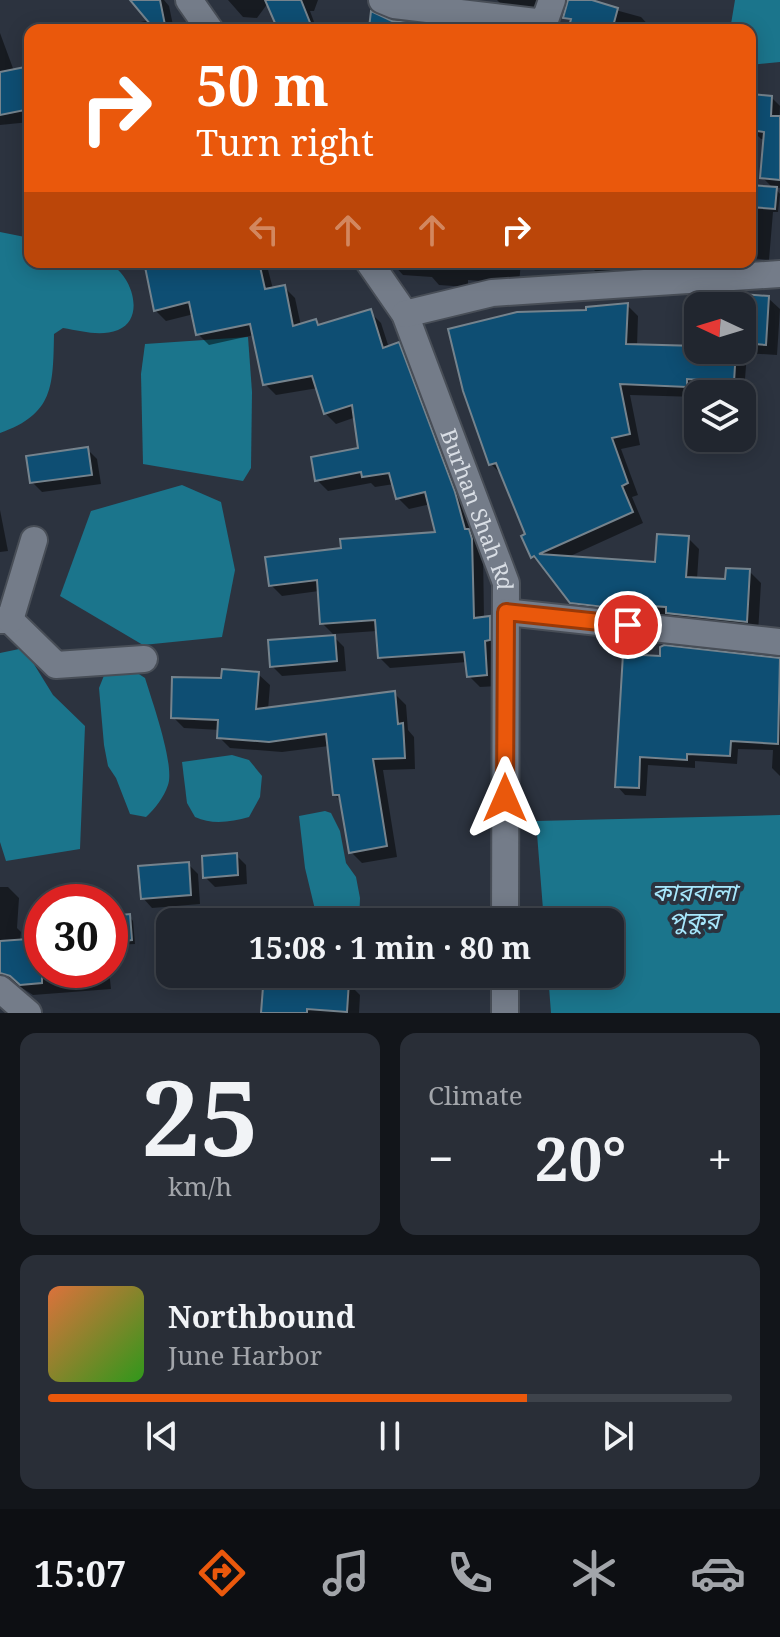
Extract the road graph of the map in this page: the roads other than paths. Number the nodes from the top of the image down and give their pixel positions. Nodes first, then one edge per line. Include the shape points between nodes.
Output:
1 (189, 0) edge
2 (382, 0) edge
3 (552, 0) edge
4 (206, 24) edge
5 (373, 268) edge
6 (780, 274) edge
7 (405, 314) junction
8 (34, 540) dead end
9 (506, 612) junction
10 (5, 620) edge
11 (780, 642) edge
12 (144, 659) dead end
13 (505, 908) edge
14 (505, 988) edge
15 (0, 989) edge
16 (28, 1013) edge
17 (505, 1013) edge

1 - 4 street
2 - 3 street via 544,23
5 - 7 street, Burhan Shah Rd
6 - 7 street via 492,293
7 - 9 street, Burhan Shah Rd via 506,583
8 - 10 street
9 - 11 street
9 - 13 street, Burhan Shah Rd
10 - 12 street via 56,665
14 - 17 street
15 - 16 street

